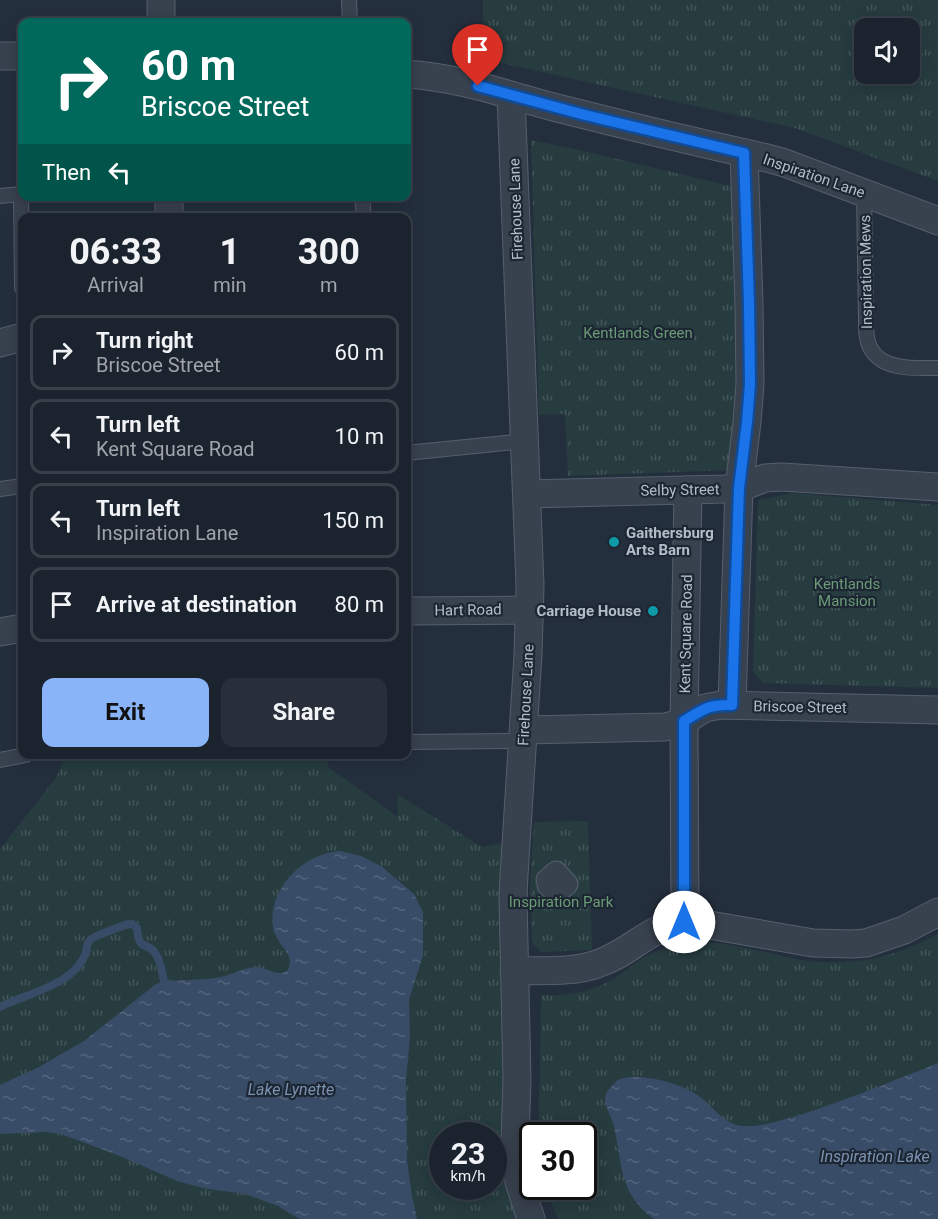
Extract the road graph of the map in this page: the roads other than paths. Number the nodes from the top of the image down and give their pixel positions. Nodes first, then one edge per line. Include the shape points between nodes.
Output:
1 (160, 0) edge
2 (349, 0) edge
3 (161, 18) edge
4 (350, 18) edge
5 (0, 56) edge
6 (18, 56) edge
7 (411, 74) edge
8 (511, 96) junction
9 (744, 153) junction
10 (864, 193) junction
11 (18, 194) edge
12 (0, 195) edge
13 (938, 221) edge
14 (18, 338) edge
15 (0, 343) edge
16 (938, 368) edge
17 (525, 441) junction
18 (411, 452) edge
19 (18, 487) edge
20 (938, 487) edge
21 (739, 488) junction
22 (0, 489) edge
23 (688, 490) junction
24 (527, 494) junction
25 (530, 609) junction
26 (411, 611) edge
27 (18, 629) edge
28 (0, 632) edge
29 (732, 705) junction
30 (938, 710) edge
31 (684, 721) junction
32 (524, 736) junction
33 (411, 742) edge
34 (18, 757) edge
35 (0, 760) edge
36 (938, 912) edge
37 (684, 922) junction
38 (514, 971) junction
39 (531, 1219) edge

1 - 3 street
2 - 4 lane
5 - 6 street
7 - 8 street, Inspiration Lane via 459,81
8 - 9 street, Inspiration Lane
8 - 17 street, Firehouse Lane
9 - 10 street, Inspiration Lane via 785,163
9 - 21 street via 750,384
10 - 13 street, Inspiration Lane
10 - 16 lane, Inspiration Mews via 868,343 875,355 893,365
11 - 12 lane
14 - 15 street
17 - 18 lane
17 - 24 street, Firehouse Lane
19 - 22 lane
20 - 21 street, Selby Street via 782,477 758,480
21 - 23 street, Selby Street
21 - 29 street
23 - 24 street, Selby Street
23 - 31 street, Kent Square Road
24 - 25 street, Firehouse Lane
25 - 26 street, Hart Road
25 - 32 street, Firehouse Lane
27 - 28 street
29 - 30 street, Briscoe Street
29 - 31 street, Briscoe Street via 705,708
31 - 32 street, Briscoe Street via 665,727
31 - 37 street, Kent Square Road
32 - 33 lane
32 - 38 street, Firehouse Lane via 514,875
34 - 35 lane
36 - 37 street via 904,930 851,944 813,943
37 - 38 street via 660,928 596,965
38 - 39 street, Firehouse Lane via 516,1161

